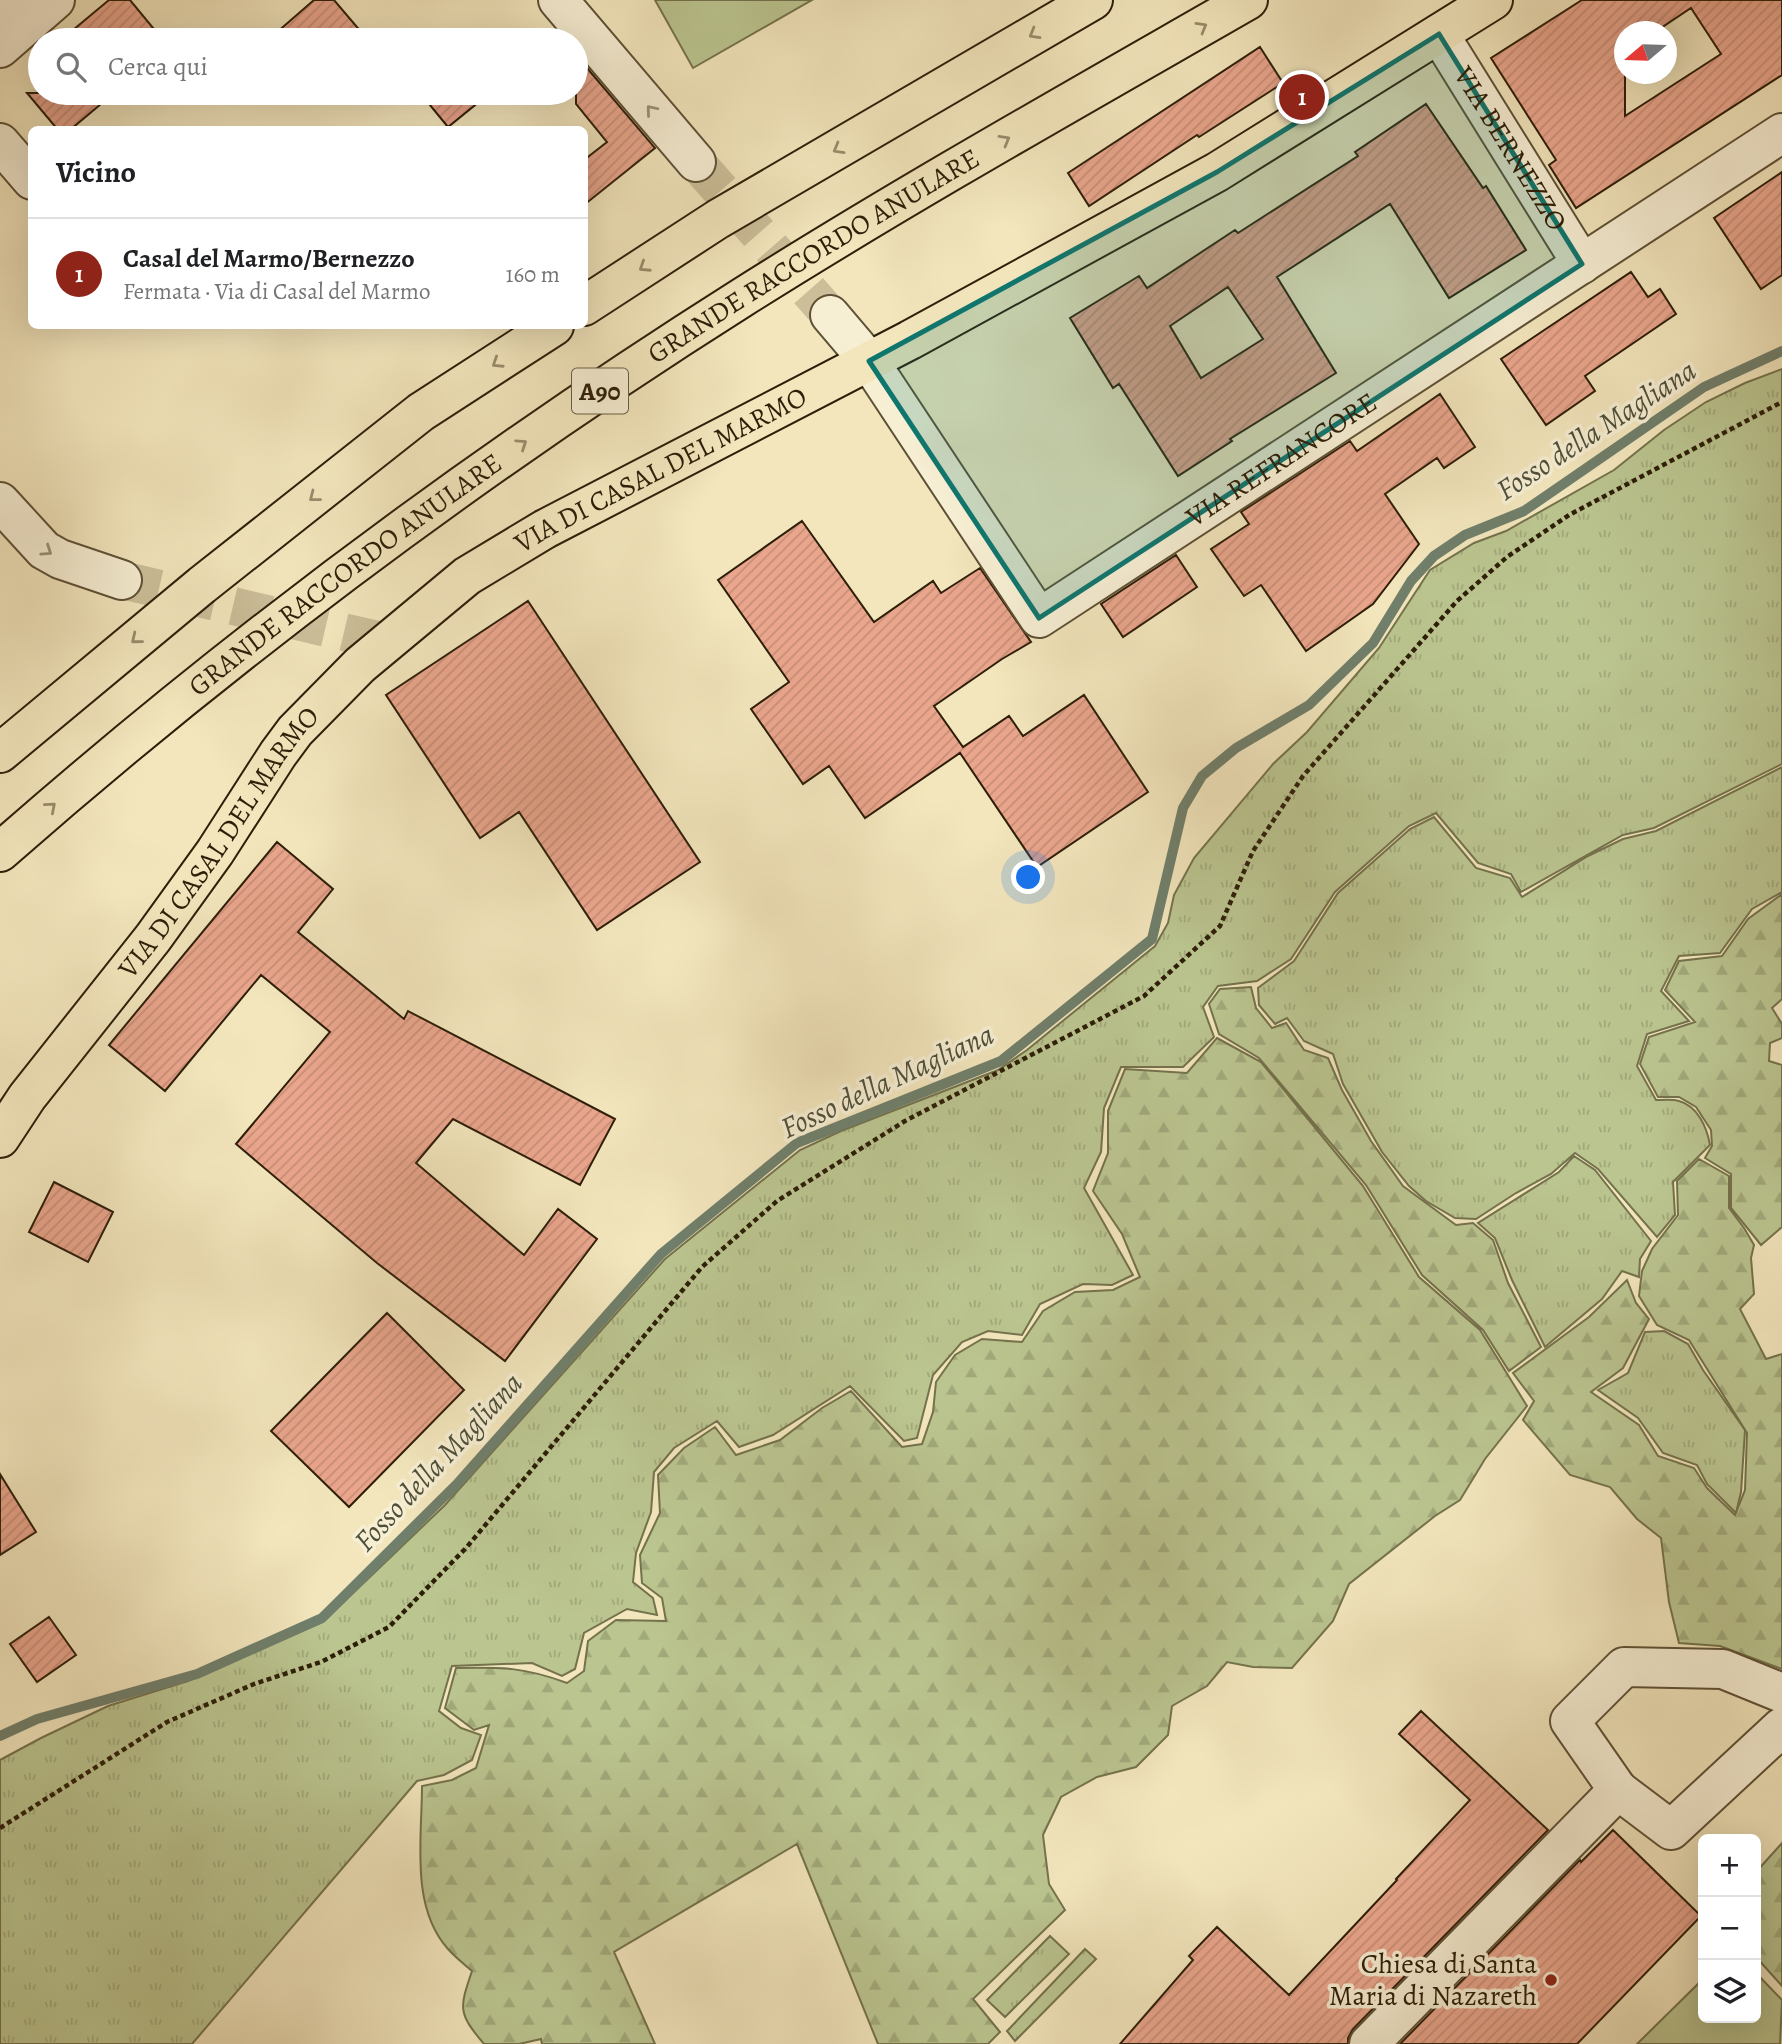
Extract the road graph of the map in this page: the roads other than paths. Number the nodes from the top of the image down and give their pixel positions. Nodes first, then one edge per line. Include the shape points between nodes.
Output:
1 (55, 0) edge
2 (558, 0) edge
3 (1093, 0) edge
4 (1248, 0) edge
5 (1493, 0) edge
6 (9, 25) edge
7 (582, 28) edge
8 (1439, 34) junction
9 (588, 35) edge
10 (1782, 133) edge
11 (0, 143) edge
12 (695, 162) tunnel mouth
13 (28, 175) edge
14 (1582, 264) junction
15 (588, 303) edge
16 (830, 315) tunnel mouth
17 (549, 329) edge
18 (869, 361) junction
19 (0, 502) edge
20 (122, 580) tunnel mouth
21 (0, 753) edge
22 (0, 852) edge
23 (0, 1138) edge
24 (1782, 1693) edge
25 (1782, 1727) edge
26 (1618, 1790) junction
27 (1369, 2044) edge

1 - 6 street
7 -> 2 street
3 -> 15 main road via 718,219
22 -> 4 main road, GRANDE RACCORDO ANULARE / A90 via 212,674 460,487 609,384 934,181
5 - 8 main road, VIA DI CASAL DEL MARMO
8 - 14 street, VIA BERNEZZO
8 - 18 main road, VIA DI CASAL DEL MARMO via 1217,172
12 -> 9 street
10 - 14 street, VIA REFRANCORE
11 - 13 street
14 - 18 street, VIA REFRANCORE via 1039,618
16 - 18 street
17 -> 21 main road via 421,412
18 - 23 main road, VIA DI CASAL DEL MARMO via 534,536 467,576 360,665 278,754 153,938
19 -> 20 street via 44,550
24 - 26 street via 1723,1669 1624,1667 1570,1721
25 - 26 street via 1671,1830
26 - 27 street

